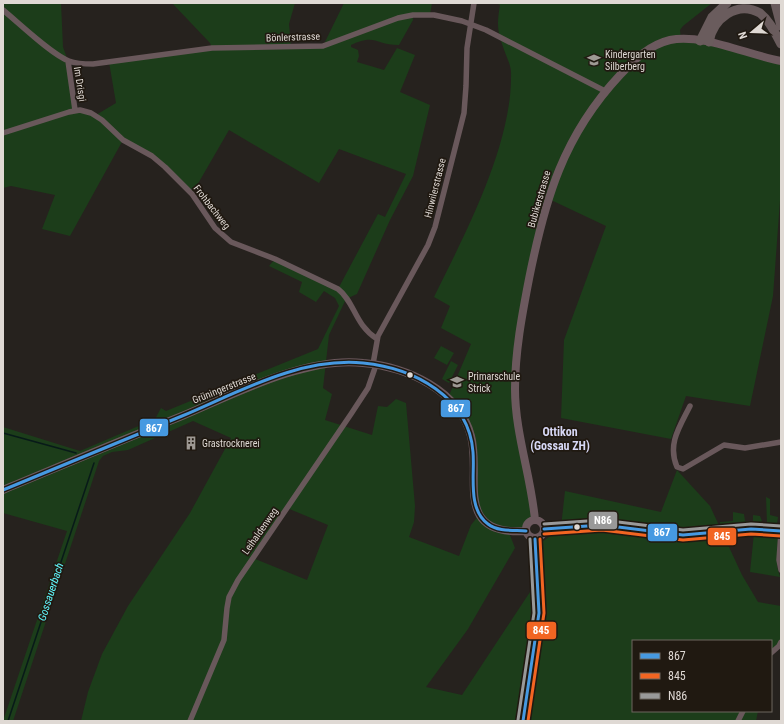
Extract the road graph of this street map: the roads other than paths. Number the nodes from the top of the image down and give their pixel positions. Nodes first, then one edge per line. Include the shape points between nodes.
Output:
1 (474, 3) edge
2 (727, 3) edge
3 (775, 3) edge
4 (3, 10) edge
5 (472, 24) junction
6 (781, 26) edge
7 (700, 41) junction
8 (709, 42) junction
9 (781, 44) edge
10 (781, 60) edge
11 (68, 61) junction
12 (605, 92) junction
13 (75, 110) junction
14 (3, 133) edge
15 (377, 339) junction
16 (375, 364) junction
17 (690, 406) dead end
18 (781, 442) edge
19 (3, 490) edge
20 (535, 520) junction
21 (544, 529) junction
22 (526, 531) junction
23 (781, 531) edge
24 (535, 539) junction
25 (781, 570) edge
26 (781, 642) edge
27 (772, 652) edge
28 (742, 712) edge
29 (190, 721) edge
30 (522, 721) edge
31 (738, 721) edge

1 - 5 street, Hinwilerstrasse
2 - 7 highway via 712,18
3 - 6 highway
4 - 11 street, Bönlerstrasse
5 - 11 street, Bönlerstrasse via 434,15 413,15 323,46 212,48 93,64
5 - 12 street, Bönlerstrasse
5 - 15 street, Hinwilerstrasse via 467,48 464,113 435,227 428,245
7 - 8 main road, Bubikerstrasse
7 - 12 main road, Bubikerstrasse via 670,40 651,49 635,59
8 - 9 highway via 713,27 722,16 732,9 744,7 763,16
8 - 10 main road, Bubikerstrasse
11 - 13 street, Im Drisgi
12 - 20 main road, Bubikerstrasse via 582,123 557,173 547,200 520,330 516,362 516,414 531,484
13 - 14 street
13 - 15 street, Frohbachweg via 96,115 123,140 152,156 192,194 215,228 231,242 274,259 339,291 364,329
15 - 16 street, Hinwilerstrasse
16 - 19 main road, Grüningerstrasse via 354,362 308,368 257,384
16 - 22 main road, Grüningerstrasse via 414,376 451,401 465,420 471,437 474,500 478,513 485,521 496,527
16 - 29 street, Leihaldenweg via 368,388 229,597 224,640
17 - 18 street via 673,440 673,457 677,466 683,469 724,445 744,448
20 - 21 main road via 541,522
20 - 22 main road via 527,525
21 - 23 street via 602,525 683,535 751,529
21 - 24 main road via 542,536
22 - 24 main road via 528,536
23 - 25 street
24 - 30 street via 539,613
26 - 27 street
28 - 31 street

